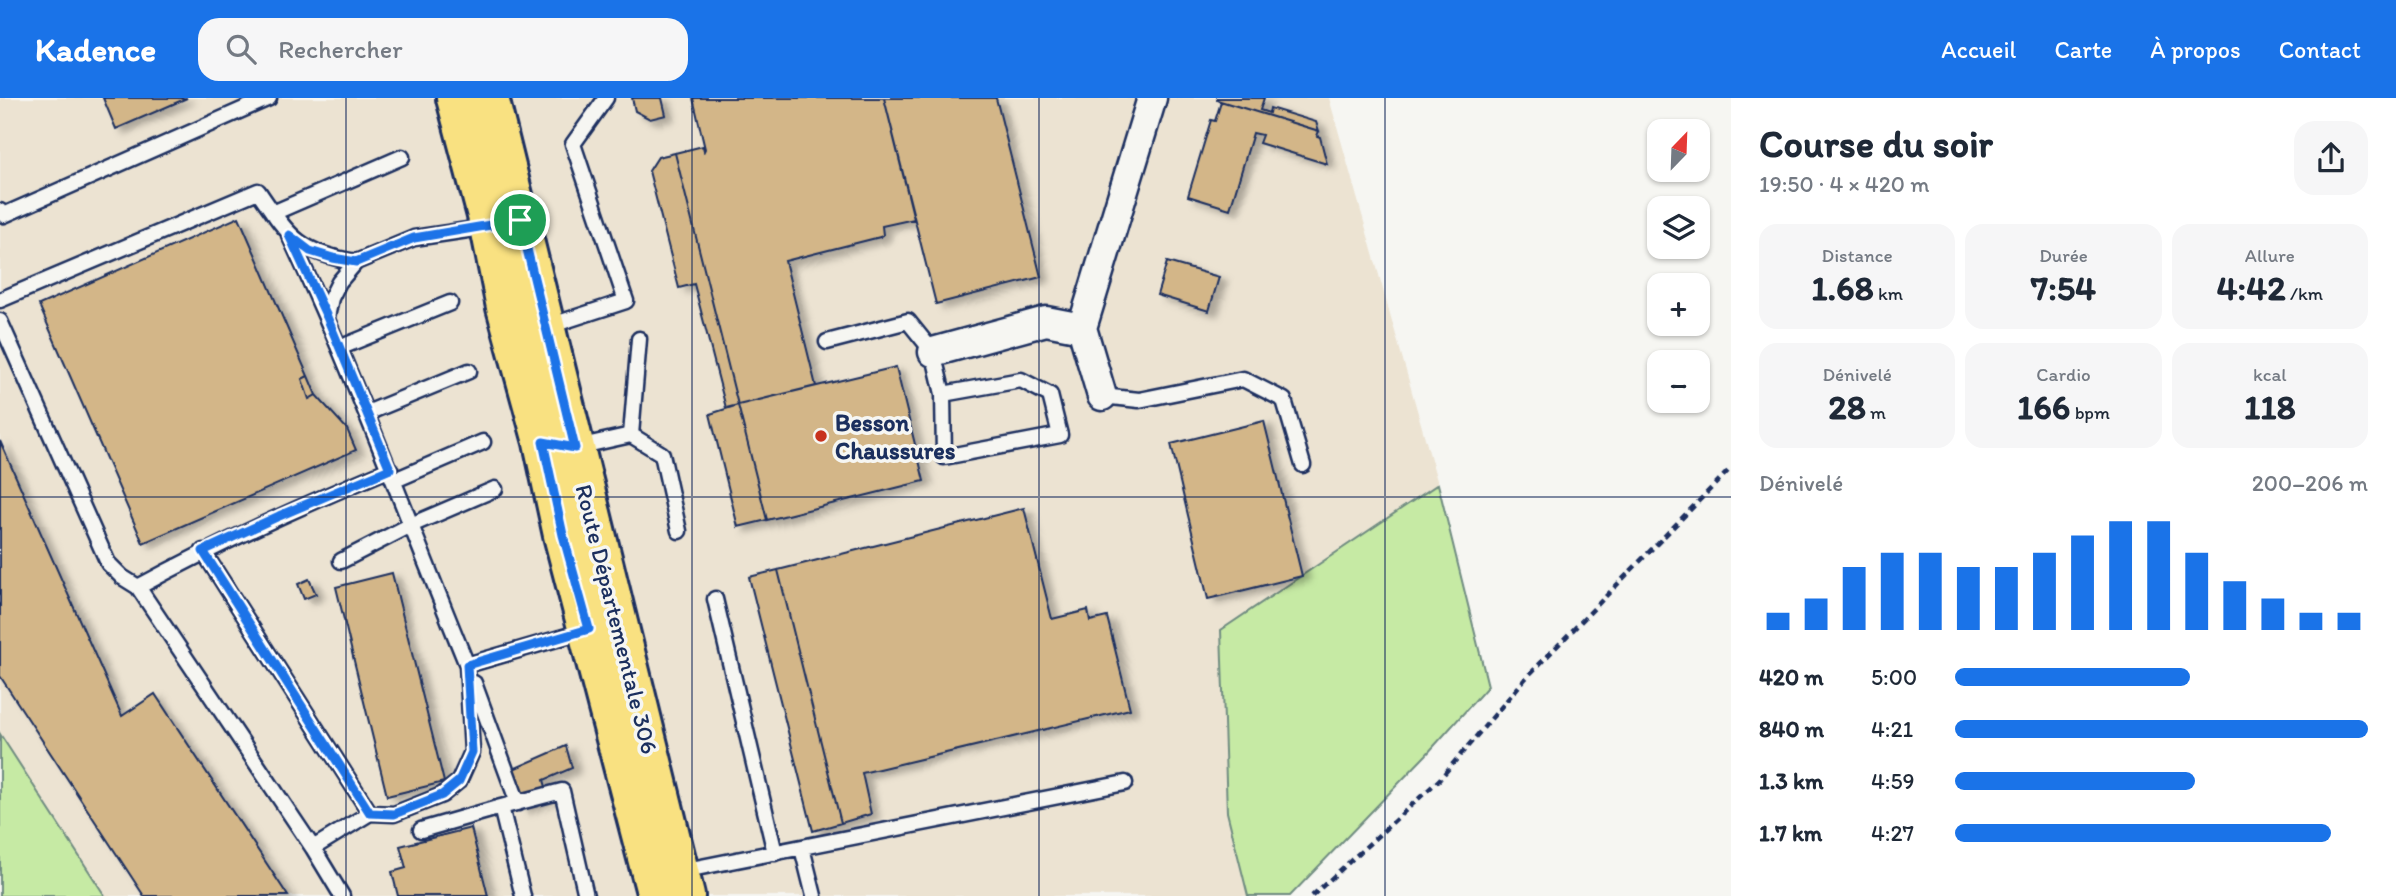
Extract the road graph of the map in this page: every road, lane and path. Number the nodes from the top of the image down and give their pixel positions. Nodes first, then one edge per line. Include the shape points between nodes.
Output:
1 (269, 98) edge
2 (456, 98) edge
3 (489, 98) edge
4 (606, 98) edge
5 (1152, 98) edge
6 (402, 157) dead end
7 (0, 211) edge
8 (273, 213) junction
9 (505, 223) junction
10 (289, 235) junction
11 (356, 262) junction
12 (0, 300) edge
13 (450, 303) dead end
14 (327, 317) junction
15 (0, 321) edge
16 (545, 327) junction
17 (1082, 328) junction
18 (639, 339) dead end
19 (827, 342) dead end
20 (339, 348) junction
21 (933, 352) junction
22 (468, 371) dead end
23 (943, 394) junction
24 (1102, 396) joint
25 (367, 414) junction
26 (631, 435) junction
27 (482, 442) dead end
28 (559, 445) junction
29 (1303, 466) dead end
30 (1731, 468) edge
31 (393, 475) junction
32 (495, 489) dead end
33 (411, 525) junction
34 (679, 531) dead end
35 (203, 551) junction
36 (341, 561) dead end
37 (138, 586) junction
38 (715, 599) dead end
39 (589, 629) junction
40 (467, 665) junction
41 (1125, 783) dead end
42 (518, 803) junction
43 (501, 807) junction
44 (370, 813) junction
45 (421, 830) dead end
46 (313, 848) junction
47 (802, 848) junction
48 (775, 853) junction
49 (664, 890) edge
50 (342, 896) edge
51 (523, 896) edge
52 (586, 896) edge
53 (814, 896) edge
54 (1312, 896) edge

1 - 7 lane via 4,215
2 - 9 main road
3 - 9 main road, Route Départementale 306
4 - 16 lane via 573,144 626,301
5 - 17 street
6 - 8 lane
8 - 10 lane
8 - 12 lane via 258,191
9 - 11 lane via 414,238
9 - 16 main road, Route Départementale 306
9 - 28 main road via 506,307
10 - 11 lane via 310,251
10 - 14 lane
11 - 14 lane via 339,282
13 - 20 lane
14 - 20 lane
15 - 37 lane via 108,563
16 - 28 main road, Route Départementale 306
17 - 21 street via 1046,321
17 - 24 street
18 - 26 lane
19 - 21 lane via 908,321
20 - 25 lane
21 - 23 lane
22 - 25 lane
23 - 23 lane via 1021,380 1050,395 1059,435 944,457
24 - 29 lane via 1139,400 1243,379 1284,400
25 - 31 lane
26 - 28 lane
26 - 34 lane via 662,454
27 - 31 lane
28 - 39 main road, Route Départementale 306 via 563,535
28 - 49 main road, Route Départementale 306
30 - 54 path via 1525,679 1439,780
31 - 33 lane
31 - 35 lane via 279,516
32 - 33 lane
33 - 36 lane
33 - 40 lane
35 - 37 lane
35 - 44 lane
37 - 46 lane
38 - 48 lane
39 - 40 lane
39 - 49 main road, Route Départementale 306 via 606,704
40 - 42 lane
40 - 44 lane via 472,752 459,781 442,795 394,814
41 - 47 lane
42 - 43 lane
42 - 52 lane via 562,791
43 - 45 lane
43 - 51 lane
44 - 46 lane
46 - 50 lane
47 - 48 lane
47 - 53 lane
48 - 49 lane

